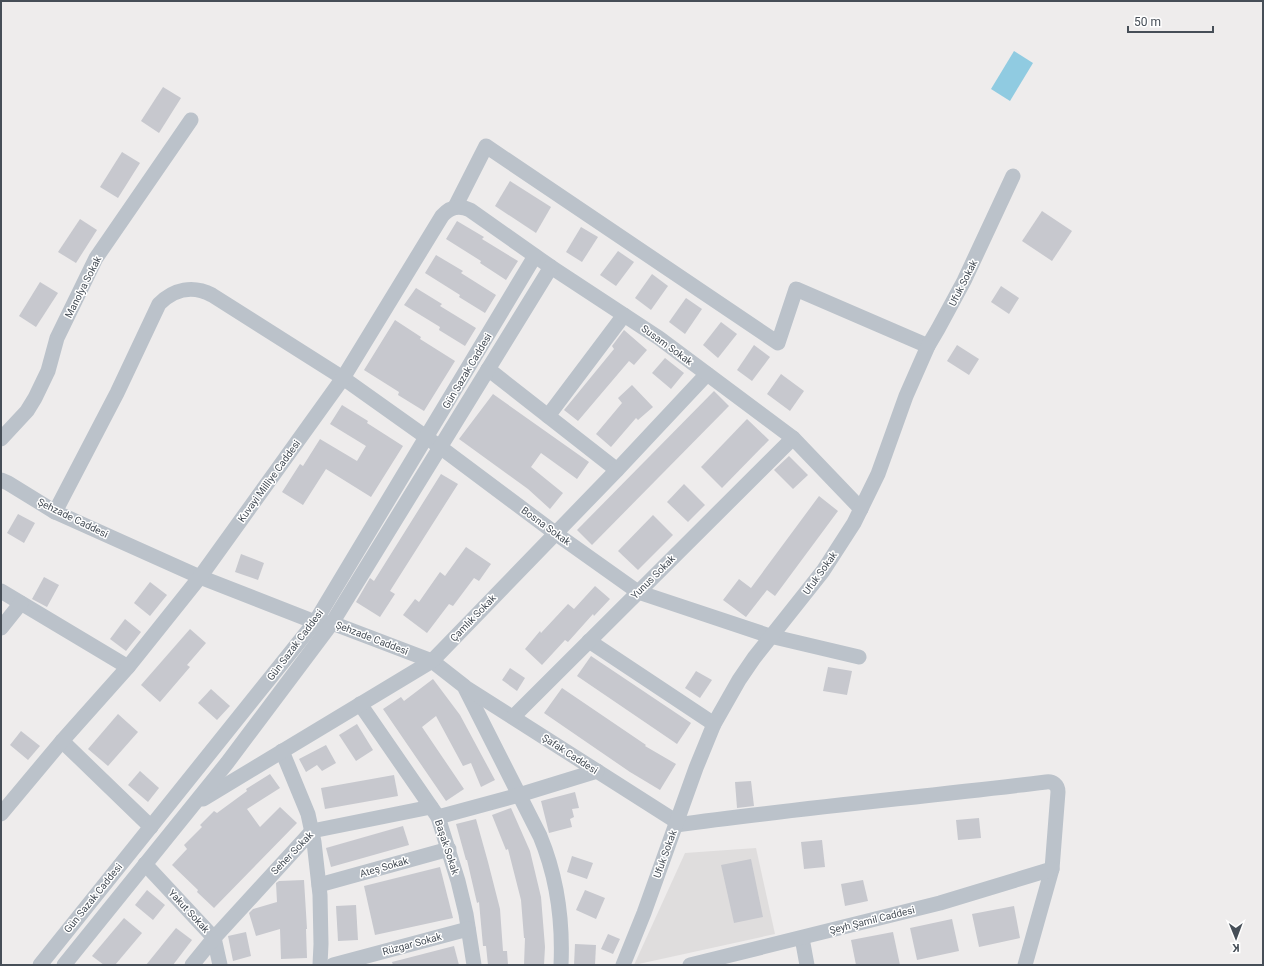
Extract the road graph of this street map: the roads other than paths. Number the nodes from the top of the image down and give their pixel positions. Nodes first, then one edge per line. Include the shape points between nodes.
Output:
1 (192, 120) dead end
2 (1013, 176) dead end
3 (455, 207) junction
4 (535, 256) junction
5 (551, 267) junction
6 (624, 315) junction
7 (928, 346) junction
8 (488, 369) junction
9 (707, 374) junction
10 (343, 378) junction
11 (548, 416) junction
12 (426, 438) junction
13 (793, 438) junction
14 (1, 439) edge
15 (440, 447) junction
16 (617, 470) junction
17 (3, 485) edge
18 (861, 509) junction
19 (55, 512) junction
20 (555, 533) junction
21 (200, 577) junction
22 (1, 591) edge
23 (638, 592) junction
24 (21, 603) junction
25 (315, 622) junction
26 (332, 623) junction
27 (1, 628) edge
28 (770, 636) junction
29 (589, 641) junction
30 (859, 658) dead end
31 (432, 661) junction
32 (128, 667) junction
33 (464, 686) junction
34 (360, 704) junction
35 (513, 717) junction
36 (714, 724) junction
37 (62, 741) junction
38 (282, 752) junction
39 (597, 771) junction
40 (520, 795) junction
41 (194, 805) junction
42 (435, 812) junction
43 (1, 814) edge
44 (676, 824) junction
45 (151, 827) junction
46 (312, 831) junction
47 (449, 849) junction
48 (145, 864) junction
49 (1052, 869) junction
50 (319, 885) junction
51 (468, 929) junction
52 (214, 938) junction
53 (802, 938) junction
54 (40, 965) edge
55 (64, 965) edge
56 (192, 965) edge
57 (220, 965) edge
58 (320, 965) edge
59 (333, 965) edge
60 (474, 965) edge
61 (561, 965) edge
62 (623, 965) edge
63 (690, 965) edge
64 (807, 965) edge
65 (1025, 965) edge

1 - 14 street, Manolya Sokak via 96,258 57,338 48,371 35,398 27,411
2 - 7 street, Ufuk Sokak via 964,281
3 - 4 street, Susam Sokak via 470,210
3 - 7 street via 486,146 778,343 796,289
3 - 10 street, Kuvayi Milliye Caddesi via 442,216
4 - 5 street, Susam Sokak
4 - 12 street, Gün Sazak Caddesi
5 - 6 street, Susam Sokak
5 - 8 street, Gün Sazak Caddesi
6 - 9 street, Susam Sokak
6 - 11 street
7 - 18 street, Ufuk Sokak via 906,396 878,474
8 - 11 street
8 - 15 street, Gün Sazak Caddesi
9 - 13 street, Susam Sokak
9 - 16 street, Çamlık Sokak
10 - 12 street, Bosna Sokak
10 - 19 street, Bosna Sokak via 206,292 191,289 170,294 159,304 117,393
10 - 21 street, Kuvayi Milliye Caddesi
11 - 16 street
12 - 15 street, Bosna Sokak
12 - 25 street, Gün Sazak Caddesi
13 - 18 street, Susam Sokak
13 - 23 street, Yunus Sokak
15 - 20 street, Bosna Sokak
15 - 26 street, Gün Sazak Caddesi
16 - 20 street, Çamlık Sokak
17 - 19 street, Şehzade Caddesi
18 - 28 street, Ufuk Sokak via 823,571
19 - 21 street, Şehzade Caddesi
20 - 23 street, Bosna Sokak
20 - 31 street, Çamlık Sokak
21 - 25 street, Şehzade Caddesi
21 - 32 street, Kuvayi Milliye Caddesi
22 - 24 street
23 - 28 street, Bosna Sokak
23 - 29 street, Yunus Sokak
24 - 27 street
24 - 32 street
25 - 26 street, Şehzade Caddesi
25 - 45 street, Gün Sazak Caddesi
26 - 31 street, Şehzade Caddesi
26 - 41 street, Gün Sazak Caddesi
28 - 30 street, Bosna Sokak
28 - 36 street, Ufuk Sokak via 739,680
29 - 35 street, Yunus Sokak
29 - 36 street
31 - 33 street, Şehzade Caddesi
31 - 34 street, Çamlık Sokak
32 - 37 street, Kuvayi Milliye Caddesi
33 - 35 street, Şafak Caddesi
33 - 40 street, Şehzade Caddesi
34 - 38 street, Çamlık Sokak
34 - 42 street, Başak Sokak
35 - 39 street, Şafak Caddesi
36 - 44 street, Ufuk Sokak
37 - 43 street, Kuvayi Milliye Caddesi
37 - 45 street
38 - 41 street, Çamlık Sokak
38 - 46 street via 308,814
39 - 40 street, Seher Sokak
39 - 44 street, Şafak Caddesi
40 - 42 street, Seher Sokak
40 - 61 street, Şehzade Caddesi via 540,836 554,878 560,918
41 - 48 street, Gün Sazak Caddesi
42 - 46 street, Seher Sokak
42 - 47 street, Başak Sokak
44 - 49 street via 1050,782 1056,784 1058,792
44 - 62 street, Ufuk Sokak
45 - 54 street, Gün Sazak Caddesi
46 - 50 street
46 - 52 street, Seher Sokak
47 - 50 street, Ateş Sokak
47 - 51 street, Başak Sokak
48 - 52 street, Yakut Sokak
48 - 55 street, Gün Sazak Caddesi
49 - 53 street, Şeyh Şamil Caddesi via 940,903
49 - 65 street
50 - 58 street
51 - 59 street, Rüzgar Sokak
51 - 60 street, Başak Sokak
52 - 56 street, Seher Sokak
52 - 57 street, Yakut Sokak
53 - 63 street, Şeyh Şamil Caddesi
53 - 64 street

